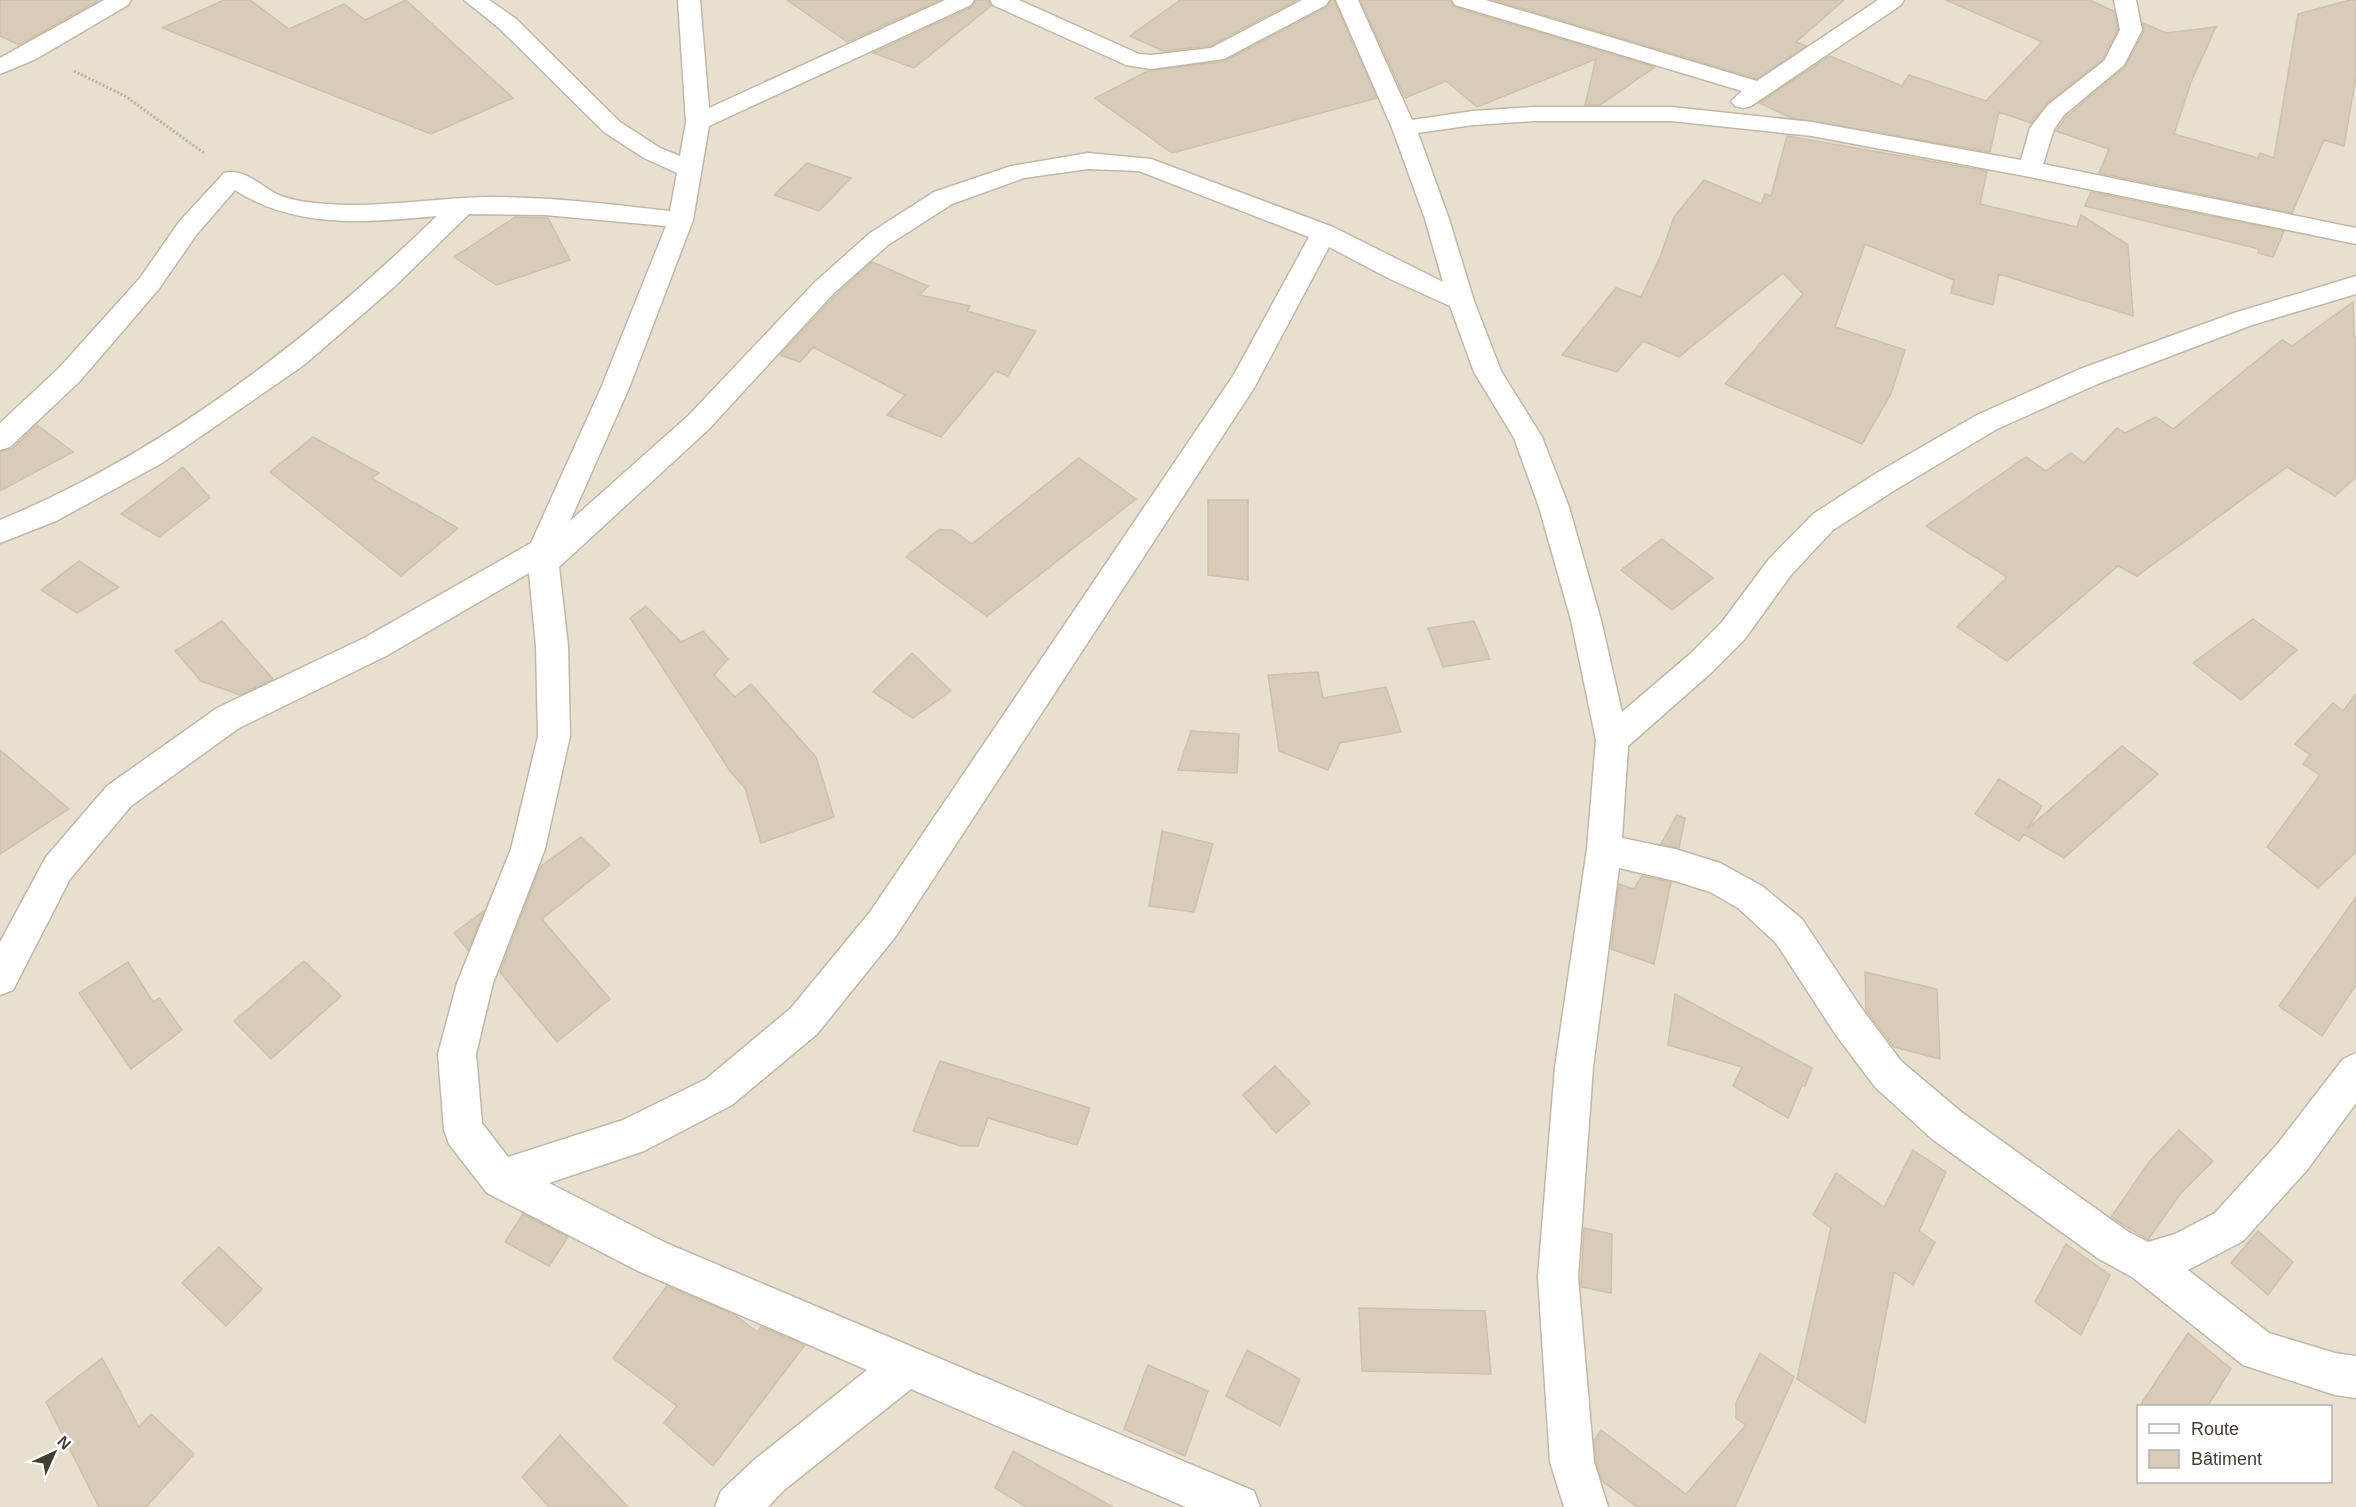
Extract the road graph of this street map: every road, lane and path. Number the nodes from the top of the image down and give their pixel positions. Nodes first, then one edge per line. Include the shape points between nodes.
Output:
1 (120, 0) edge
2 (475, 0) edge
3 (689, 0) edge
4 (963, 0) edge
5 (1001, 0) edge
6 (1318, 0) edge
7 (1347, 0) edge
8 (1463, 0) edge
9 (1893, 0) edge
10 (2125, 0) edge
11 (0, 46) edge
12 (28, 54) junction
13 (0, 67) edge
14 (1760, 89) junction
15 (1717, 119) junction
16 (699, 122) junction
17 (1404, 128) junction
18 (690, 169) junction
19 (2030, 169) junction
20 (233, 178) junction
21 (462, 206) junction
22 (681, 220) junction
23 (1324, 233) junction
24 (2356, 236) edge
25 (2356, 285) edge
26 (1461, 301) junction
27 (0, 440) edge
28 (0, 532) edge
29 (542, 557) junction
30 (1612, 740) junction
31 (1604, 849) junction
32 (0, 978) edge
33 (2356, 1072) edge
34 (501, 1179) junction
35 (2145, 1263) junction
36 (906, 1366) junction
37 (2356, 1377) edge
38 (737, 1507) edge
39 (1238, 1507) edge
40 (1586, 1507) edge

1 - 12 street
2 - 18 street via 507,22 612,127 652,153
3 - 16 street
4 - 16 street
5 - 6 street via 1134,60 1151,62 1216,54
7 - 17 street
8 - 14 street
9 - 14 street
10 - 19 street via 2131,30 2113,66 2056,110 2042,128
11 - 12 street
12 - 13 street
12 - 20 path via 93,78 175,129
14 - 15 street
15 - 17 street via 1671,114 1534,114
15 - 19 street via 1812,129
16 - 18 street
17 - 26 street
18 - 22 street
19 - 24 street
20 - 21 street via 276,202 330,214
20 - 27 street via 188,228 149,284 69,375
21 - 22 street via 541,207
21 - 28 street via 385,282 294,358 152,456 46,513
22 - 29 street via 615,388
23 - 26 street
23 - 29 street via 1142,164 1088,161 1020,171 943,198 879,239 824,288 699,422
23 - 34 street via 1244,381 883,924 804,1021 720,1092 630,1137
25 - 30 street via 2243,319 2090,376 1987,422 1885,482 1823,522 1780,567 1733,631
26 - 30 street via 1488,372 1528,437 1554,507 1586,620
29 - 32 street via 375,648 228,718 119,796 58,868
29 - 34 street via 552,646 555,736 528,849 475,983 458,1054 463,1130
30 - 31 street
31 - 35 street via 1720,879 1750,897 1789,931 1888,1074 1946,1125 2113,1245
31 - 40 street via 1574,1067 1558,1277 1572,1462
33 - 35 street via 2293,1156 2229,1227 2182,1252
34 - 36 street via 652,1257
35 - 37 street via 2258,1350
36 - 38 street via 769,1475
36 - 39 street

